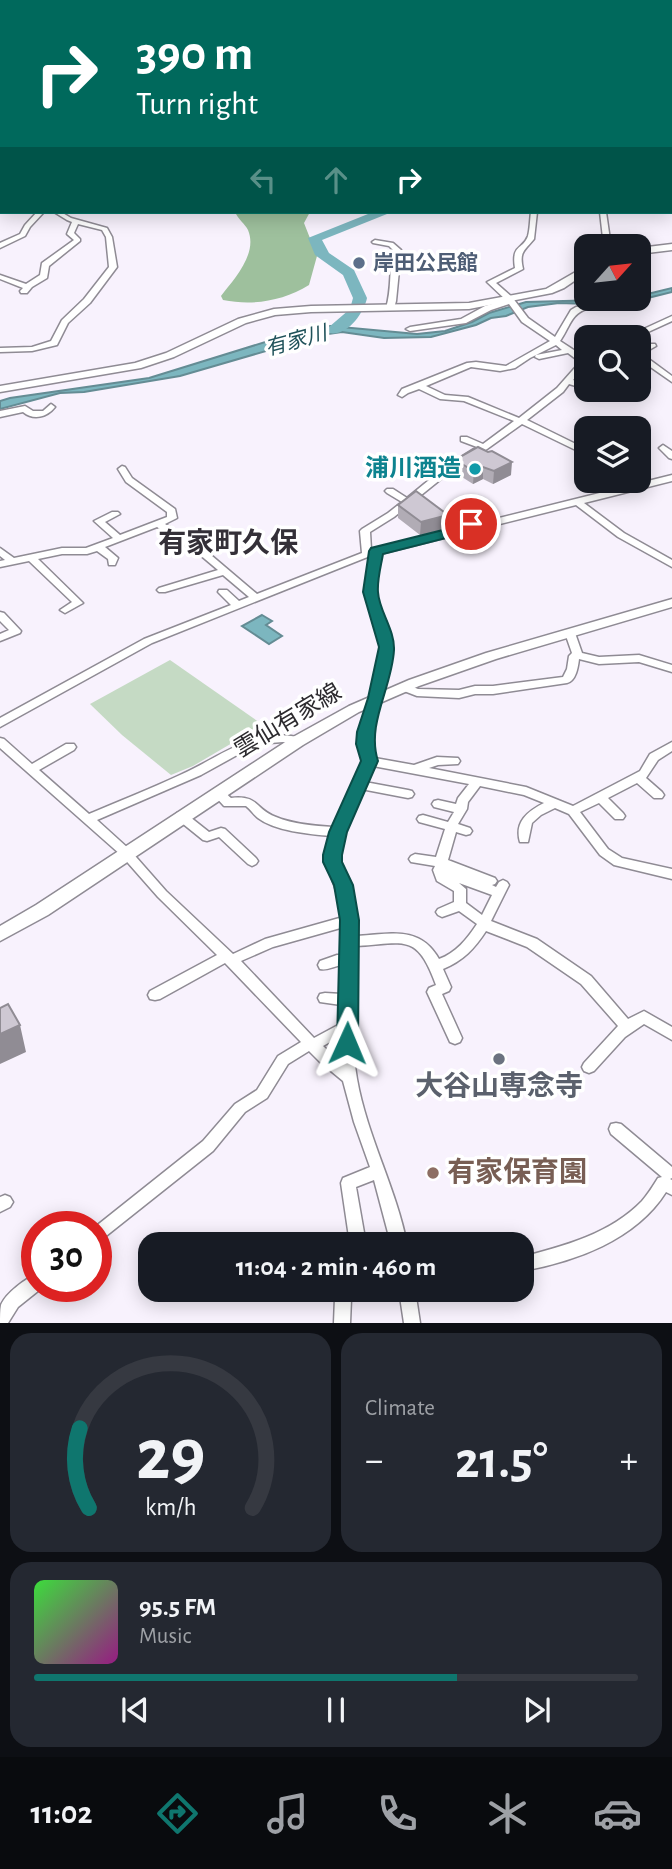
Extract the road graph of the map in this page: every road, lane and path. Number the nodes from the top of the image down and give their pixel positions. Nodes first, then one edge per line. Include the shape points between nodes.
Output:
1 (39, 214) edge
2 (61, 214) edge
3 (534, 214) edge
4 (603, 214) edge
5 (76, 221) junction
6 (606, 234) edge
7 (375, 242) dead end
8 (0, 246) edge
9 (672, 247) edge
10 (651, 250) edge
11 (0, 277) edge
12 (574, 277) edge
13 (510, 301) junction
14 (390, 308) junction
15 (574, 312) edge
16 (672, 318) edge
17 (651, 328) edge
18 (410, 329) dead end
19 (572, 340) dead end
20 (555, 341) junction
21 (565, 349) junction
22 (0, 350) edge
23 (574, 355) edge
24 (539, 357) dead end
25 (651, 361) edge
26 (660, 366) junction
27 (651, 368) edge
28 (574, 374) edge
29 (570, 378) junction
30 (574, 380) edge
31 (672, 380) edge
32 (419, 386) junction
33 (0, 389) edge
34 (402, 396) dead end
35 (499, 399) dead end
36 (488, 407) junction
37 (49, 413) dead end
38 (0, 414) edge
39 (521, 420) junction
40 (573, 432) dead end
41 (464, 439) dead end
42 (561, 439) junction
43 (574, 446) edge
44 (484, 447) junction
45 (663, 448) dead end
46 (672, 456) edge
47 (122, 469) dead end
48 (672, 478) edge
49 (651, 483) edge
50 (390, 491) dead end
51 (611, 493) edge
52 (408, 502) junction
53 (578, 502) junction
54 (476, 505) dead end
55 (115, 514) dead end
56 (158, 523) junction
57 (469, 528) junction
58 (120, 539) junction
59 (636, 543) junction
60 (98, 547) junction
61 (624, 550) dead end
62 (0, 551) edge
63 (372, 552) junction
64 (30, 557) junction
65 (11, 560) junction
66 (112, 563) dead end
67 (0, 564) edge
68 (672, 564) edge
69 (223, 572) junction
70 (162, 590) dead end
71 (223, 592) dead end
72 (255, 597) junction
73 (672, 603) edge
74 (237, 605) junction
75 (65, 610) dead end
76 (0, 615) edge
77 (570, 633) junction
78 (0, 638) edge
79 (578, 655) junction
80 (672, 669) edge
81 (403, 687) junction
82 (376, 698) junction
83 (0, 723) edge
84 (298, 741) junction
85 (0, 743) edge
86 (672, 746) edge
87 (71, 747) dead end
88 (369, 761) junction
89 (454, 761) dead end
90 (33, 769) junction
91 (416, 769) junction
92 (638, 777) junction
93 (478, 781) junction
94 (359, 785) junction
95 (218, 793) junction
96 (408, 794) dead end
97 (658, 795) dead end
98 (600, 797) junction
99 (556, 803) junction
100 (461, 808) junction
101 (573, 811) junction
102 (181, 816) junction
103 (619, 816) dead end
104 (88, 820) junction
105 (452, 825) junction
106 (466, 831) dead end
107 (338, 832) junction
108 (523, 839) dead end
109 (125, 852) junction
110 (415, 859) dead end
111 (251, 861) dead end
112 (440, 866) junction
113 (671, 872) edge
114 (460, 905) junction
115 (442, 912) dead end
116 (350, 920) junction
117 (484, 924) junction
118 (0, 934) edge
119 (350, 941) junction
120 (229, 958) junction
121 (349, 960) junction
122 (325, 965) dead end
123 (436, 966) junction
124 (155, 995) dead end
125 (324, 998) dead end
126 (349, 1000) junction
127 (626, 1026) junction
128 (346, 1027) junction
129 (672, 1034) edge
130 (455, 1038) dead end
131 (312, 1044) junction
132 (589, 1067) dead end
133 (349, 1078) junction
134 (616, 1129) dead end
135 (378, 1171) junction
136 (669, 1177) edge
137 (112, 1222) edge
138 (356, 1232) edge
139 (397, 1232) edge
140 (534, 1261) edge
141 (21, 1295) edge
142 (343, 1302) edge
143 (409, 1302) edge
144 (0, 1322) edge
145 (342, 1323) edge
146 (412, 1323) edge

1 - 8 street via 18,239
2 - 5 street
3 - 13 street via 531,239 517,259 519,269 491,282
4 - 6 street
5 - 11 street via 70,234 78,240 45,265 44,276 26,289
5 - 22 street via 108,232 114,262 110,271 65,322 54,343
7 - 14 street via 391,244 397,250
9 - 10 street
12 - 13 street via 561,286
13 - 14 street
13 - 18 street via 463,321
13 - 20 street via 518,315
14 - 33 street via 291,310 257,316 145,364
15 - 20 street
16 - 17 street
19 - 21 street
20 - 21 street
20 - 32 street via 510,366 471,365
21 - 23 street
21 - 24 street
25 - 26 street
26 - 27 street
26 - 31 street
28 - 29 street
29 - 30 street
29 - 39 street
32 - 34 street
32 - 36 street via 435,395
35 - 36 street
36 - 39 street
37 - 38 street via 31,414 25,409
39 - 42 street
39 - 44 street
40 - 42 street
41 - 44 street
42 - 43 street
44 - 52 street
45 - 46 street
47 - 56 street via 129,480 172,511 172,518
48 - 49 street
50 - 52 street
51 - 53 street
52 - 63 street via 365,531
53 - 57 street
53 - 59 street
54 - 57 street
55 - 58 street via 99,521
56 - 58 street
56 - 69 street
57 - 63 street
58 - 60 street
59 - 61 street
59 - 68 street
60 - 64 street
60 - 66 street via 113,558
62 - 65 street
63 - 72 street
63 - 82 street via 370,592 386,647
64 - 65 street
64 - 75 street via 78,603
65 - 67 street
69 - 70 street
69 - 72 street
71 - 74 street
72 - 74 street
73 - 77 street, 雲仙有家線
74 - 83 street via 148,641
76 - 78 street via 16,631
77 - 79 street
77 - 81 street, 雲仙有家線
79 - 80 street via 603,661 641,659
79 - 81 street via 566,680 460,694
81 - 82 street, 雲仙有家線
82 - 84 street, 雲仙有家線
82 - 88 street via 365,732
84 - 95 street, 雲仙有家線
84 - 104 street via 275,739 234,749 200,771
85 - 90 street
86 - 92 street via 654,757
87 - 90 street
88 - 91 street
88 - 94 street
89 - 91 street via 437,761
90 - 104 street
91 - 93 street
92 - 97 street
92 - 98 street
93 - 99 street
93 - 100 street
94 - 96 street
94 - 107 street
95 - 102 street, 雲仙有家線
95 - 107 street via 228,803 247,801 271,820
98 - 101 street
98 - 103 street
99 - 101 street
99 - 108 street via 526,821
100 - 105 street
100 - 105 street via 439,802 428,819
101 - 113 street via 597,844 618,862
102 - 109 street, 雲仙有家線
102 - 111 street via 207,837 221,832
104 - 109 street
105 - 106 street
105 - 112 street
107 - 116 street via 333,862
109 - 118 street, 雲仙有家線
109 - 120 street
110 - 112 street
112 - 114 street via 442,878 460,889
112 - 117 street via 498,886
114 - 115 street
114 - 117 street
116 - 119 street
116 - 120 street
117 - 123 street via 458,958
117 - 127 street via 532,943 586,980
119 - 121 street
119 - 123 street via 415,940
120 - 124 street
120 - 131 street
121 - 122 street
121 - 126 street
123 - 130 street via 444,987 434,992
125 - 126 street
126 - 128 street
127 - 129 street via 644,1017
127 - 132 street
128 - 131 street
128 - 133 street
131 - 133 street
131 - 137 street via 283,1060 262,1094 240,1108 208,1146
133 - 135 street
134 - 136 street
135 - 138 street via 348,1183
135 - 139 street
136 - 140 street via 645,1209 624,1225 565,1254
141 - 144 street
142 - 145 street
143 - 146 street

